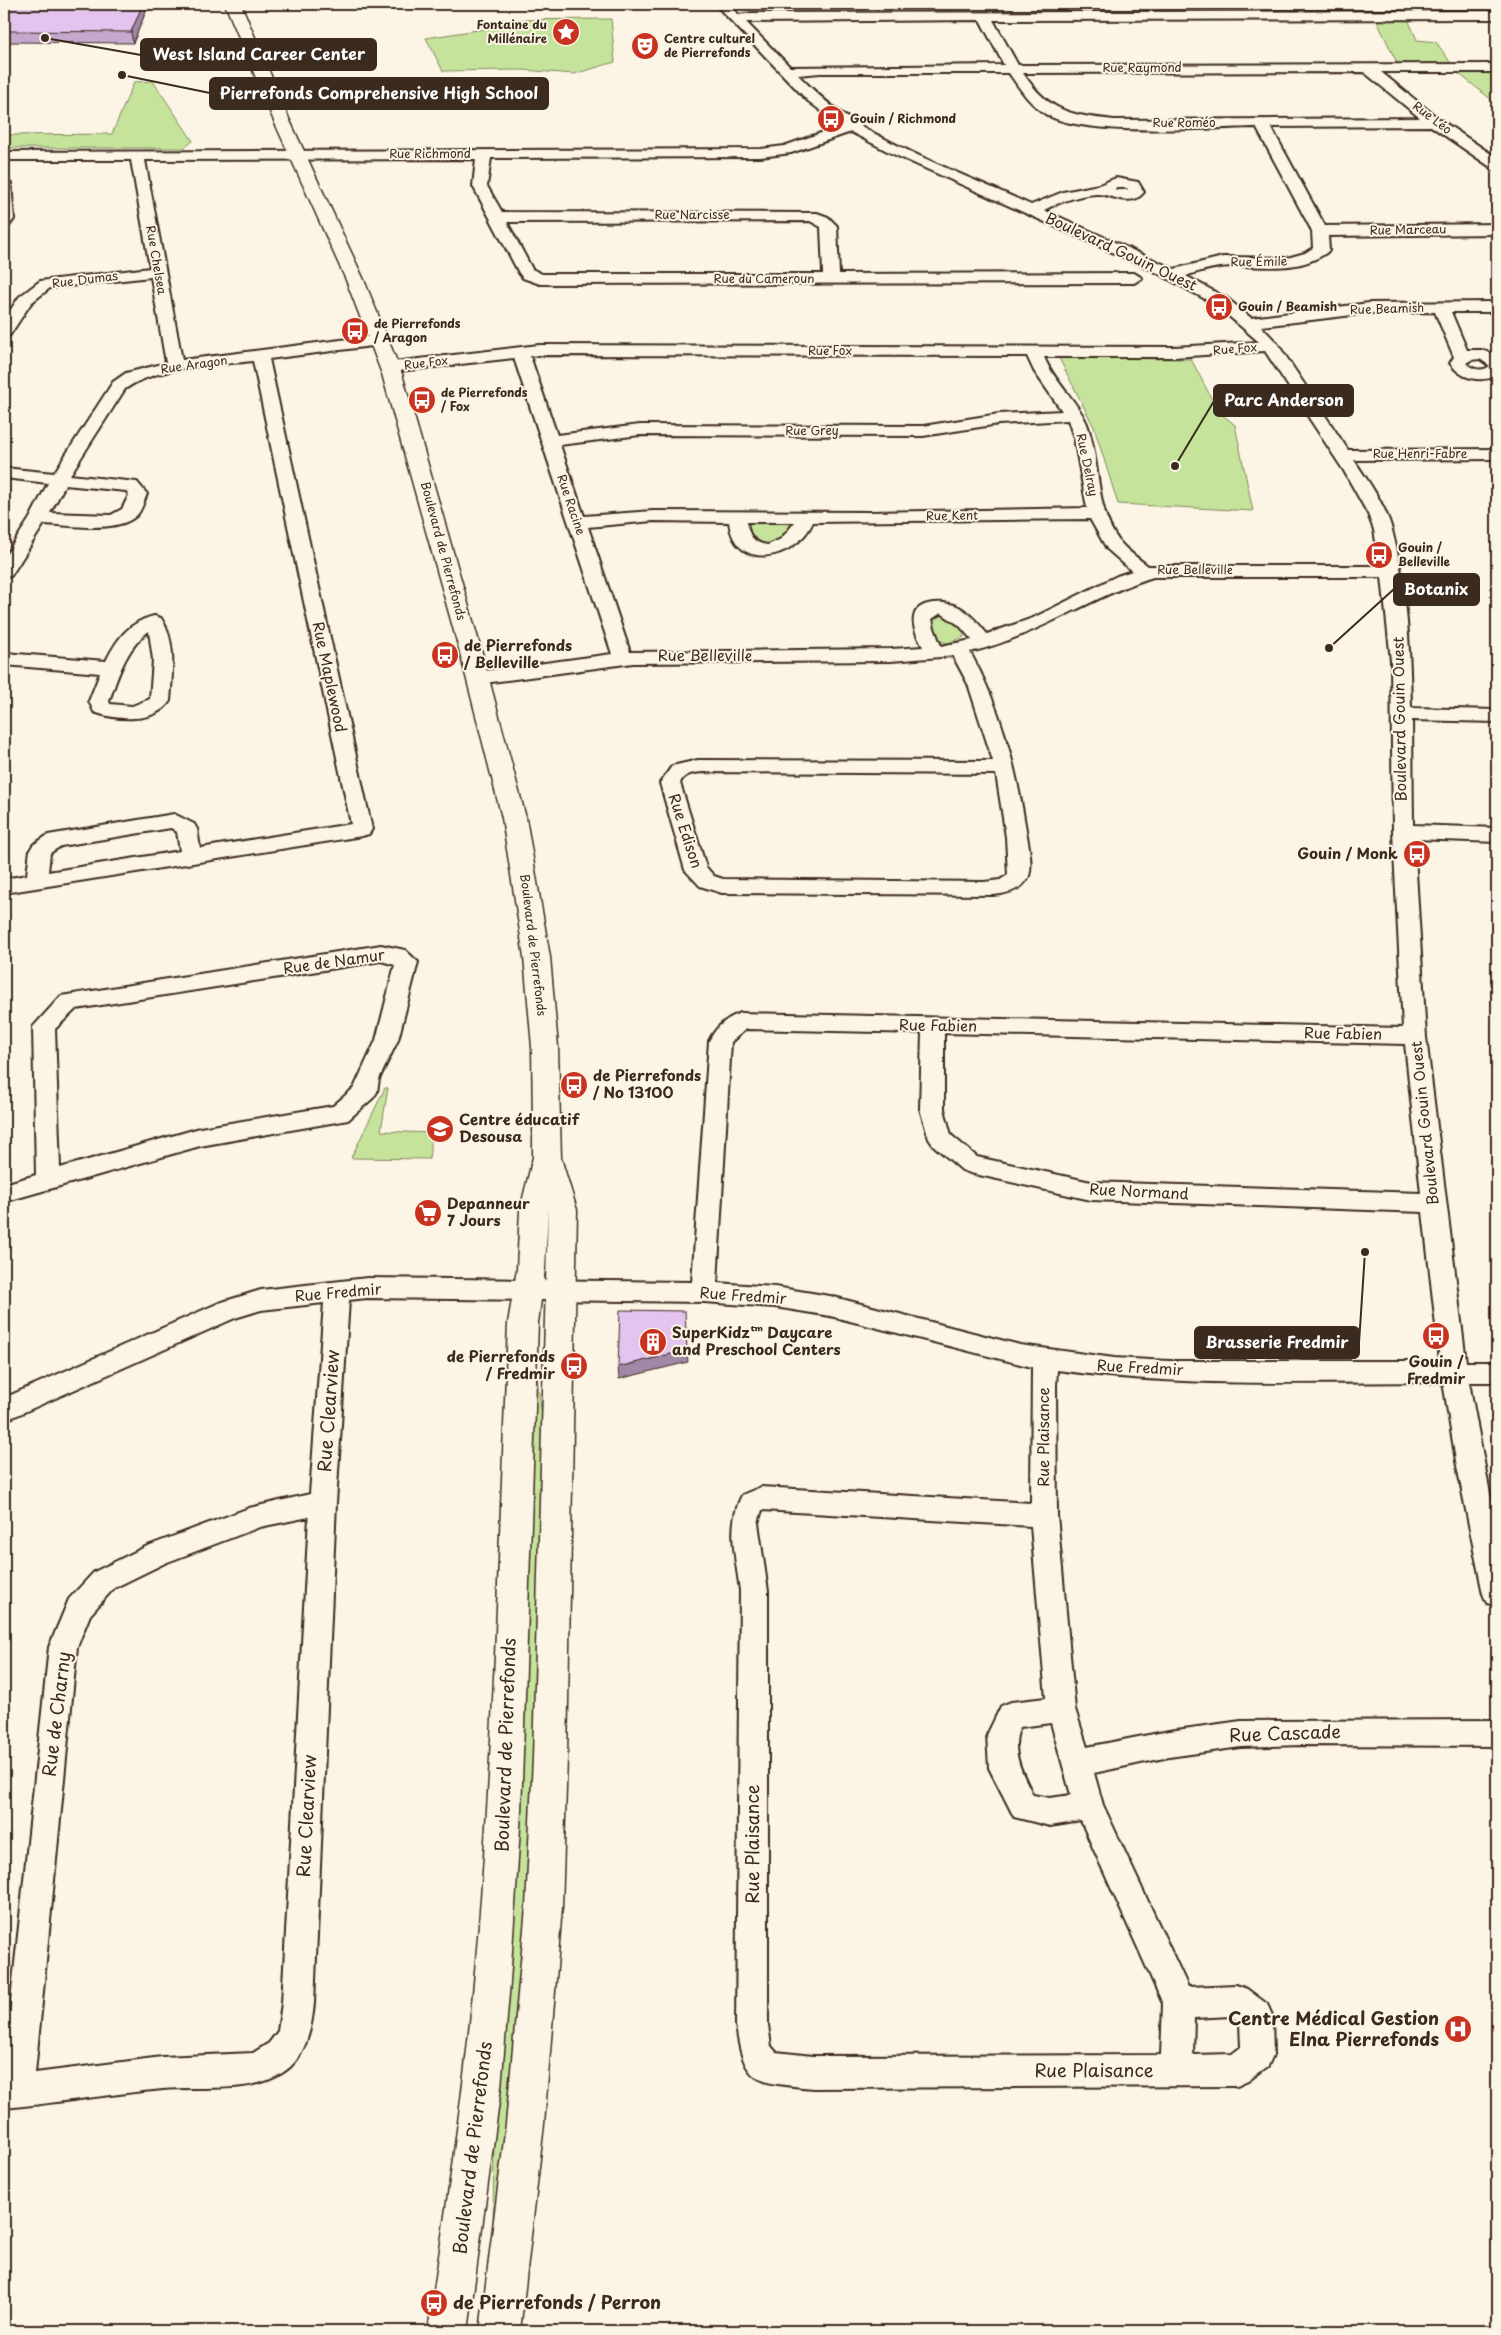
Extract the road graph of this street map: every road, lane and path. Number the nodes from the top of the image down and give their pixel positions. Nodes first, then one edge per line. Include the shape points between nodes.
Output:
1 (233, 4) edge
2 (721, 4) edge
3 (1492, 13) edge
4 (985, 18) junction
5 (738, 19) junction
6 (1367, 68) junction
7 (1497, 68) edge
8 (1014, 70) junction
9 (787, 72) junction
10 (1434, 122) junction
11 (1261, 123) junction
12 (852, 127) junction
13 (298, 154) junction
14 (484, 154) junction
15 (137, 155) junction
16 (4, 156) edge
17 (1497, 167) edge
18 (4, 183) edge
19 (1106, 189) dead end
20 (1033, 210) junction
21 (497, 217) junction
22 (4, 223) edge
23 (1497, 229) edge
24 (1320, 231) junction
25 (158, 272) junction
26 (1174, 275) junction
27 (1134, 278) dead end
28 (831, 279) junction
29 (1441, 307) junction
30 (1497, 307) edge
31 (1248, 323) junction
32 (4, 332) edge
33 (380, 340) junction
34 (1271, 346) junction
35 (520, 351) junction
36 (1034, 352) junction
37 (260, 356) junction
38 (1462, 357) junction
39 (1497, 364) edge
40 (174, 366) junction
41 (390, 367) junction
42 (1497, 369) edge
43 (1074, 416) junction
44 (549, 441) junction
45 (1497, 454) edge
46 (1343, 455) junction
47 (4, 473) edge
48 (60, 477) junction
49 (1098, 513) junction
50 (737, 516) junction
51 (806, 516) junction
52 (39, 518) junction
53 (576, 522) junction
54 (4, 572) edge
55 (1144, 572) junction
56 (1390, 572) junction
57 (984, 642) junction
58 (959, 649) junction
59 (935, 652) junction
60 (622, 658) junction
61 (4, 659) edge
62 (113, 668) junction
63 (477, 678) junction
64 (1403, 714) junction
65 (1497, 716) edge
66 (1004, 768) junction
67 (1403, 832) junction
68 (1497, 835) edge
69 (191, 856) junction
70 (37, 881) junction
71 (4, 886) edge
72 (933, 1026) junction
73 (1415, 1037) junction
74 (547, 1157) junction
75 (48, 1180) junction
76 (4, 1193) edge
77 (1434, 1203) junction
78 (528, 1290) junction
79 (562, 1291) junction
80 (337, 1292) junction
81 (704, 1292) junction
82 (1045, 1360) junction
83 (1454, 1372) junction
84 (1497, 1372) edge
85 (4, 1410) edge
86 (323, 1503) junction
87 (1044, 1515) junction
88 (1497, 1594) edge
89 (1061, 1709) junction
90 (1497, 1733) edge
91 (1076, 1763) junction
92 (1089, 1806) junction
93 (1179, 2003) junction
94 (1176, 2071) junction
95 (10, 2091) edge
96 (448, 2331) edge
97 (500, 2331) edge

1 - 13 main road, Boulevard de Pierrefonds
2 - 5 street, Boulevard Gouin Ouest
3 - 4 street
4 - 5 street
4 - 8 street, Rue Roméo
5 - 9 street, Boulevard Gouin Ouest
6 - 7 street, Rue Raymond
6 - 8 street, Rue Raymond
6 - 10 street, Rue Léo
8 - 9 street, Rue Raymond via 833,69
8 - 11 street, Rue Roméo via 1039,104 1054,113 1079,120 1114,124
9 - 12 street, Boulevard Gouin Ouest via 817,102
10 - 11 street, Rue Roméo
10 - 17 street, Rue Léo
11 - 24 street
12 - 14 street, Rue Richmond via 786,150 766,153
12 - 20 street, Boulevard Gouin Ouest via 896,150
13 - 14 street, Rue Richmond
13 - 15 street, Rue Richmond
13 - 33 main road, Boulevard de Pierrefonds
14 - 21 street, Rue du Cameroun via 480,186
15 - 16 street, Rue Richmond
15 - 25 street, Rue Chelsea
18 - 22 street
19 - 20 street via 1062,196
20 - 26 street, Boulevard Gouin Ouest
21 - 28 street, Rue du Cameroun via 527,273 544,280
21 - 28 street, Rue Narcisse via 812,216 824,220 829,226
23 - 24 street, Rue Marceau
24 - 26 street, Rue Émile via 1321,250 1302,260 1222,262
25 - 32 street, Rue Dumas via 46,284 25,300
25 - 40 street, Rue Chelsea
26 - 31 street, Boulevard Gouin Ouest via 1222,302
27 - 28 street, Rue du Cameroun
29 - 30 street, Rue Beamish
29 - 31 street, Rue Beamish via 1369,308
29 - 38 street
31 - 34 street, Boulevard Gouin Ouest
33 - 37 street, Rue Aragon
33 - 41 main road, Boulevard de Pierrefonds
34 - 36 street, Rue Fox via 1204,352
34 - 46 street, Boulevard Gouin Ouest
35 - 36 street, Rue Fox
35 - 41 street, Rue Fox
35 - 44 street, Rue Racine
36 - 43 street, Rue Delray via 1039,365
37 - 40 street, Rue Aragon
37 - 69 street, Rue Maplewood via 362,829
38 - 39 street via 1478,354 1491,358
38 - 42 street via 1458,363 1468,372 1487,374
40 - 48 street, Rue Aragon via 132,376 119,386
41 - 63 main road, Boulevard de Pierrefonds
43 - 44 street, Rue Grey via 999,419 923,431 640,430
43 - 49 street, Rue Delray via 1084,446
44 - 53 street, Rue Racine
45 - 46 street, Rue Henri-Fabre
46 - 56 street, Boulevard Gouin Ouest via 1379,518
47 - 48 street
48 - 52 street, Rue Aragon
48 - 52 street via 131,486 138,494 130,512 114,521
49 - 51 street, Rue Kent
49 - 55 street, Rue Delray via 1114,547
50 - 51 street, Rue Kent
50 - 51 street via 739,530 747,543 765,552 788,544
50 - 53 street, Rue Kent via 632,517
52 - 54 street, Rue Aragon
53 - 60 street, Rue Racine
55 - 56 street, Rue Belleville
55 - 57 street, Rue Belleville via 1051,617
56 - 64 street, Boulevard Gouin Ouest via 1401,661
57 - 58 street, Rue Belleville
57 - 59 street via 956,612 934,609 923,619
58 - 59 street, Rue Belleville
58 - 66 street, Rue Edison via 988,709
59 - 60 street, Rue Belleville
60 - 63 street, Rue Belleville
61 - 62 street
62 - 62 street via 99,701 101,708 111,713 128,712 153,707 160,701 160,631 154,622 134,630
63 - 74 main road, Boulevard de Pierrefonds via 514,818 530,907 544,1040
64 - 65 street
64 - 67 street, Boulevard Gouin Ouest
66 - 66 street, Rue Edison via 694,766 678,772 670,783 696,870 702,878 715,884 984,889 1004,887 1020,873
67 - 68 street
67 - 73 street, Boulevard Gouin Ouest
69 - 70 street, Rue Maplewood
69 - 70 street via 187,829 174,821 56,840 40,850
70 - 71 street, Rue Maplewood
72 - 73 street, Rue Fabien
72 - 77 street, Rue Normand via 932,1109 941,1139 970,1164 1091,1191
72 - 81 street, Rue Fabien via 741,1021 727,1031 720,1041
73 - 77 street, Boulevard Gouin Ouest
74 - 78 main road, Boulevard de Pierrefonds via 534,1210
74 - 79 main road, Boulevard de Pierrefonds via 563,1210
75 - 75 street, Rue de Namur via 200,1137 340,1114 365,1092 368,1078 387,1040 407,962 397,955 381,953 68,1002 44,1027
75 - 76 street, Rue de Namur
77 - 83 street, Boulevard Gouin Ouest
78 - 79 street, Rue Fredmir
78 - 80 street, Rue Fredmir via 367,1288
78 - 96 main road, Boulevard de Pierrefonds via 523,1323 504,1812 492,1982 482,2087
79 - 81 street, Rue Fredmir
79 - 97 main road, Boulevard de Pierrefonds via 544,1907 525,2124
80 - 85 street, Rue Fredmir via 261,1300 228,1310
80 - 86 street, Rue Clearview
81 - 82 street, Rue Fredmir via 792,1299 848,1309
82 - 83 street, Rue Fredmir via 1150,1370
82 - 87 street, Rue Plaisance
83 - 84 street, Rue Fredmir
83 - 88 street, Boulevard Gouin Ouest
86 - 95 street, Rue de Charny via 259,1516 155,1555 104,1580 79,1608 63,1647
86 - 95 street, Rue Clearview via 298,2003 291,2041 274,2060 250,2069 186,2071
87 - 89 street, Rue Plaisance
87 - 94 street, Rue Plaisance via 761,1498 751,1503 745,1523 754,1591 752,2002 756,2054 768,2067 797,2071
89 - 91 street, Rue Plaisance
89 - 92 street via 1011,1715 1001,1735 1004,1768 1024,1807 1050,1812
90 - 91 street, Rue Cascade via 1241,1734 1169,1744
91 - 92 street, Rue Plaisance
92 - 93 street, Rue Plaisance
93 - 94 street, Rue Plaisance
93 - 94 street, Rue Plaisance via 1236,2000 1256,2015 1257,2055 1238,2070

